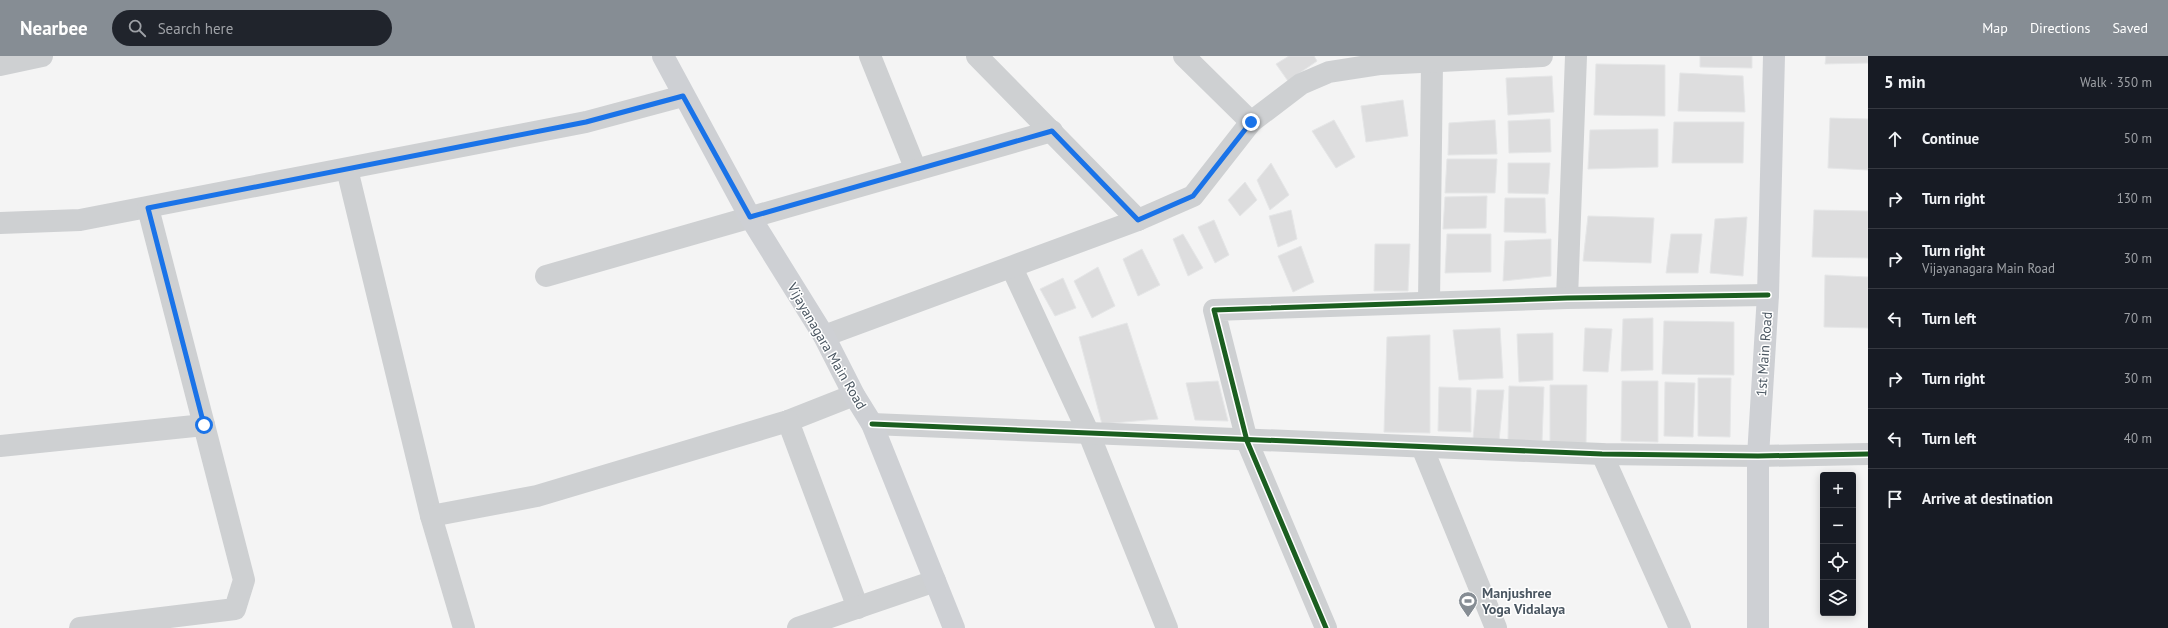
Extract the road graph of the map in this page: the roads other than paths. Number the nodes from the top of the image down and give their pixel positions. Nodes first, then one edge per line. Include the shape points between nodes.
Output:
1 (42, 56) edge
2 (663, 56) edge
3 (870, 56) edge
4 (977, 56) edge
5 (1184, 56) edge
6 (1542, 56) edge
7 (1576, 56) edge
8 (1774, 56) edge
9 (1432, 63) junction
10 (0, 65) edge
11 (683, 96) junction
12 (1251, 122) junction
13 (1052, 131) junction
14 (347, 169) junction
15 (916, 170) junction
16 (148, 208) junction
17 (750, 217) junction
18 (1138, 220) junction
19 (0, 223) edge
20 (1012, 268) junction
21 (546, 276) dead end
22 (1768, 295) junction
23 (1567, 298) junction
24 (1429, 302) junction
25 (824, 336) junction
26 (854, 395) junction
27 (788, 421) junction
28 (872, 424) junction
29 (204, 425) junction
30 (1089, 434) junction
31 (1247, 441) junction
32 (0, 446) edge
33 (1422, 447) junction
34 (1602, 454) junction
35 (1868, 454) edge
36 (1758, 456) junction
37 (431, 516) junction
38 (935, 581) junction
39 (858, 608) junction
40 (80, 628) edge
41 (464, 628) edge
42 (798, 628) edge
43 (954, 628) edge
44 (1167, 628) edge
45 (1326, 628) edge
46 (1496, 628) edge
47 (1680, 628) edge
48 (1758, 628) edge

1 - 10 street
2 - 11 street, Vijayanagara Main Road
3 - 15 street
4 - 13 street
5 - 12 street
6 - 9 street
7 - 23 street
8 - 22 street, 1st Main Road
9 - 12 street via 1382,64 1329,72 1301,84
9 - 24 street
11 - 14 street via 586,122
11 - 17 street, Vijayanagara Main Road
12 - 18 street via 1193,196
13 - 15 street
13 - 18 street
14 - 16 street
14 - 37 street
15 - 17 street
16 - 19 street via 80,220
16 - 29 street
17 - 21 street
17 - 25 street, Vijayanagara Main Road
18 - 20 street
20 - 25 street
20 - 30 street
22 - 23 street
22 - 36 street, 1st Main Road
23 - 24 street
24 - 31 street via 1214,310
25 - 26 street, Vijayanagara Main Road
26 - 27 street
26 - 28 street, Vijayanagara Main Road
27 - 37 street via 537,496
27 - 39 street
28 - 30 street
28 - 38 street, Vijayanagara Main Road
29 - 32 street
29 - 40 street via 244,580 235,609
30 - 31 street
30 - 44 street
31 - 33 street
31 - 45 street
33 - 34 street
33 - 46 street
34 - 36 street
34 - 47 street
35 - 36 street
36 - 48 street, 1st Main Road
37 - 41 street
38 - 39 street
38 - 43 street, Vijayanagara Main Road
39 - 42 street

